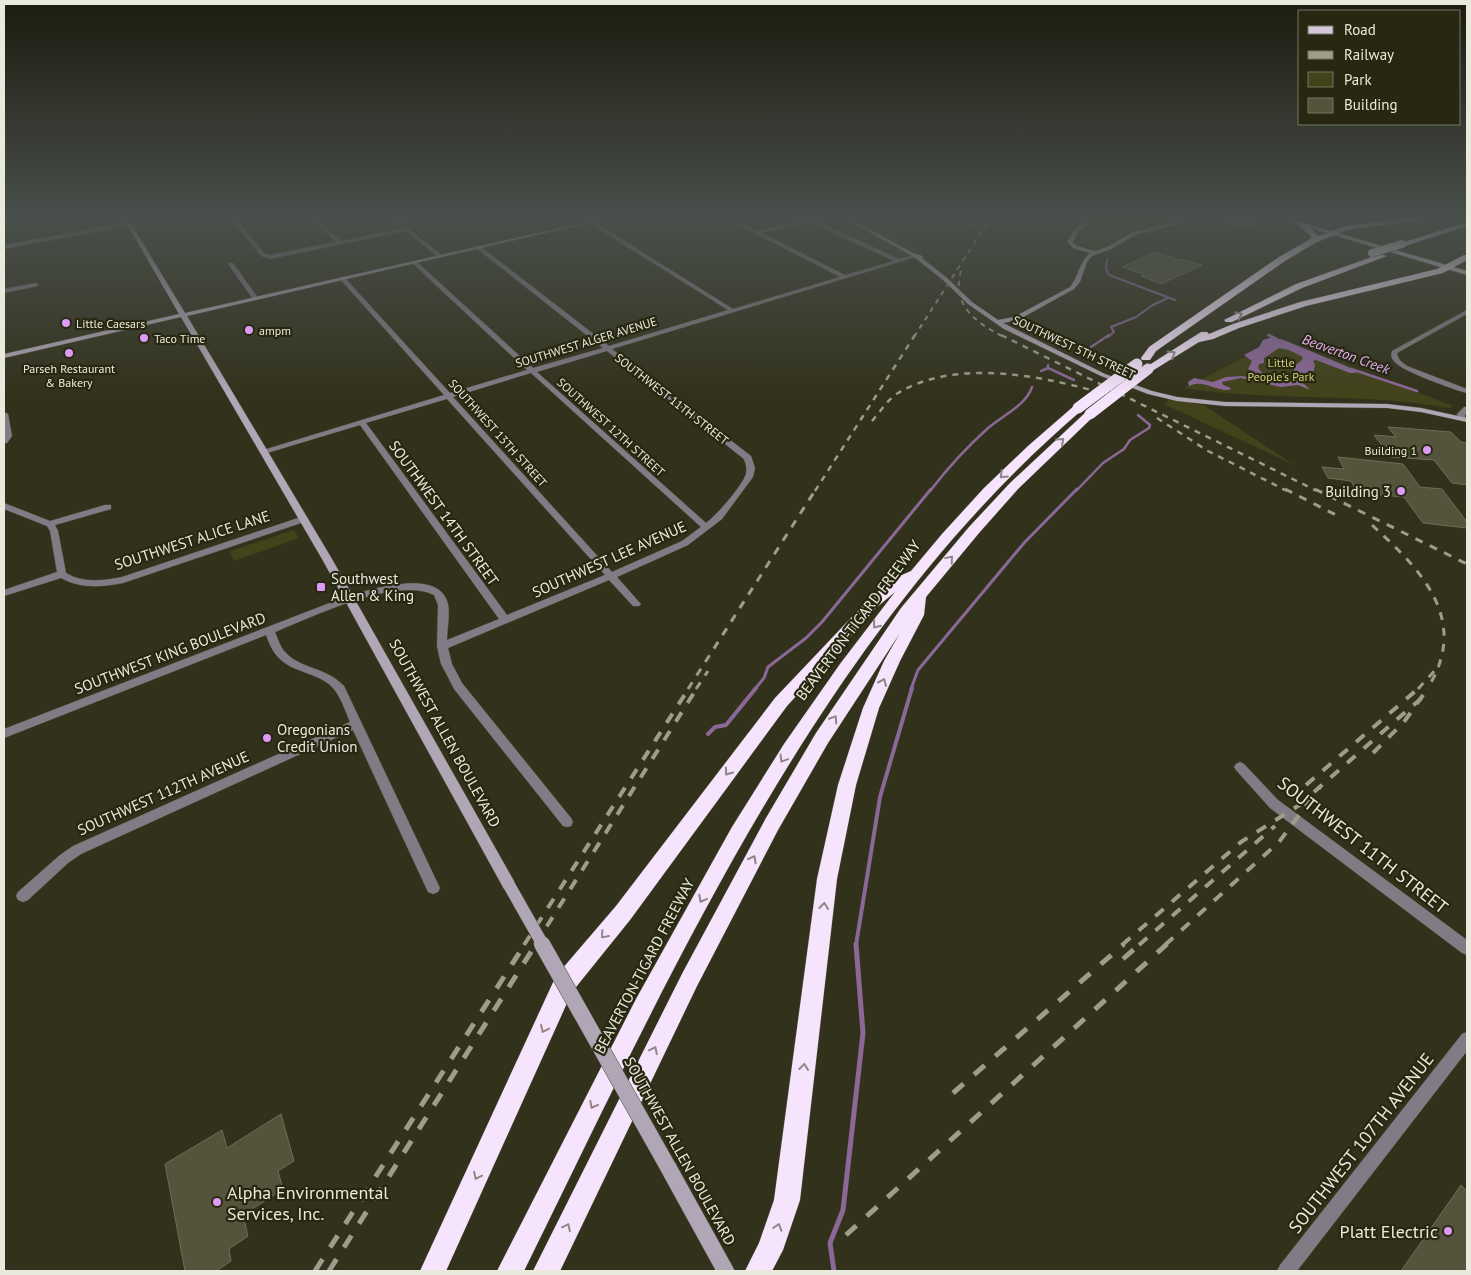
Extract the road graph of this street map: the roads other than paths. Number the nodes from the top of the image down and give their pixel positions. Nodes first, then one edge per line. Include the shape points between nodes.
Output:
1 (160, 276) edge
2 (240, 276) edge
3 (349, 276) edge
4 (430, 276) edge
5 (516, 276) edge
6 (679, 276) edge
7 (943, 276) edge
8 (1079, 276) edge
9 (1257, 276) edge
10 (1306, 276) edge
11 (1324, 276) edge
12 (1419, 276) edge
13 (844, 277) edge
14 (342, 278) junction
15 (36, 285) dead end
16 (4, 291) edge
17 (256, 298) junction
18 (733, 310) junction
19 (1467, 312) edge
20 (183, 315) junction
21 (1000, 322) junction
22 (1196, 339) junction
23 (608, 349) junction
24 (4, 356) edge
25 (1146, 358) junction
26 (532, 371) junction
27 (1467, 390) edge
28 (449, 396) junction
29 (1467, 410) edge
30 (4, 414) edge
31 (1464, 419) edge
32 (362, 422) junction
33 (4, 441) edge
34 (264, 451) junction
35 (748, 458) joint
36 (4, 506) edge
37 (108, 507) dead end
38 (304, 520) junction
39 (50, 524) junction
40 (706, 528) junction
41 (62, 574) junction
42 (917, 574) junction
43 (611, 576) junction
44 (4, 592) edge
45 (920, 597) junction
46 (348, 599) junction
47 (636, 604) dead end
48 (505, 620) junction
49 (269, 630) junction
50 (442, 646) junction
51 (355, 724) junction
52 (4, 734) edge
53 (1240, 767) dead end
54 (567, 822) dead end
55 (434, 888) dead end
56 (23, 896) dead end
57 (1467, 948) edge
58 (564, 984) junction
59 (1467, 1039) edge
60 (433, 1271) edge
61 (510, 1271) edge
62 (546, 1271) edge
63 (726, 1271) edge
64 (758, 1271) edge
65 (1286, 1271) edge

1 - 20 street, SOUTHWEST ALLEN BOULEVARD
2 - 17 street
3 - 14 street
4 - 26 street, SOUTHWEST 12TH STREET
5 - 23 street, SOUTHWEST 11TH STREET
6 - 18 street
7 - 21 street, SOUTHWEST 5TH STREET via 970,303
8 - 21 street via 1072,288 1016,319
9 - 25 highway via 1152,350
10 - 25 highway, BEAVERTON-TIGARD FREEWAY, bridge via 1212,320
22 -> 11 highway via 1268,300
12 - 22 highway via 1303,304
13 - 18 street, SOUTHWEST ALGER AVENUE
14 - 17 street
14 - 28 street, SOUTHWEST 13TH STREET
15 - 16 street
17 - 20 street
18 - 23 street, SOUTHWEST ALGER AVENUE
19 - 27 street via 1394,352 1395,360 1405,367
20 - 24 street
20 - 34 street, SOUTHWEST ALLEN BOULEVARD
21 - 31 street, SOUTHWEST 5TH STREET via 1022,336 1120,382 1163,396 1237,405 1377,405
45 -> 22 highway, bridge via 1014,486 1090,414 1148,369
23 - 26 street, SOUTHWEST ALGER AVENUE
23 - 35 street, SOUTHWEST 11TH STREET
25 -> 42 highway, BEAVERTON-TIGARD FREEWAY, bridge via 1078,408 999,479 958,522
26 - 28 street, SOUTHWEST ALGER AVENUE
26 - 40 street, SOUTHWEST 12TH STREET
28 - 32 street, SOUTHWEST ALGER AVENUE
28 - 43 street, SOUTHWEST 13TH STREET
29 - 31 street via 1461,414
30 - 33 street via 8,436
32 - 34 street, SOUTHWEST ALGER AVENUE
32 - 48 street, SOUTHWEST 14TH STREET
34 - 38 street, SOUTHWEST ALLEN BOULEVARD
35 - 40 street, SOUTHWEST LEE AVENUE via 749,477 719,517
36 - 39 street
37 - 39 street
38 - 41 street, SOUTHWEST ALICE LANE via 123,580 80,582
38 - 46 street, SOUTHWEST ALLEN BOULEVARD
39 - 41 street
40 - 43 street, SOUTHWEST LEE AVENUE via 685,543
41 - 44 street
42 -> 58 highway via 898,582 872,604 781,702 623,913
42 -> 61 highway, BEAVERTON-TIGARD FREEWAY via 858,648 801,729 733,841
43 - 47 street, SOUTHWEST 13TH STREET
43 - 48 street, SOUTHWEST LEE AVENUE
62 -> 45 highway via 690,979 772,824 870,663
64 -> 45 highway via 770,1250 787,1200 827,879 846,785 871,708 917,615
46 - 49 street, SOUTHWEST KING BOULEVARD
46 - 50 street, SOUTHWEST KING BOULEVARD via 410,586 427,587 441,596 443,603
46 - 58 street, SOUTHWEST ALLEN BOULEVARD, bridge
48 - 50 street, SOUTHWEST LEE AVENUE
49 - 51 street via 284,658 319,672 334,682
49 - 52 street, SOUTHWEST KING BOULEVARD
50 - 54 street via 444,663 458,686
51 - 55 street
51 - 56 street, SOUTHWEST 112TH AVENUE via 77,850
53 - 57 street, SOUTHWEST 11TH STREET via 1274,804
58 -> 60 highway
58 - 63 street, SOUTHWEST ALLEN BOULEVARD, bridge
59 - 65 street, SOUTHWEST 107TH AVENUE

